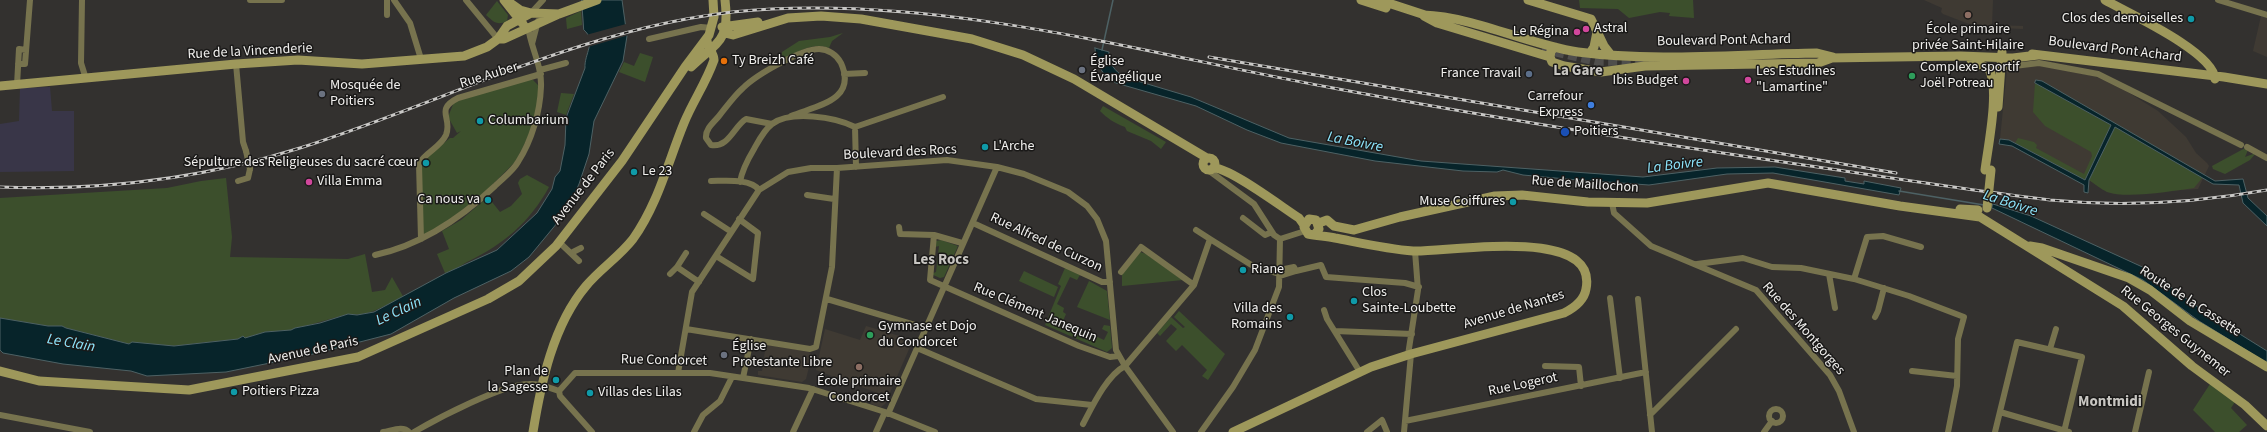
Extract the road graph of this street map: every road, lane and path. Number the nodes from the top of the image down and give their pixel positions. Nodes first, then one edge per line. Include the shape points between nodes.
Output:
1 (30, 0) edge
2 (82, 0) edge
3 (250, 0) edge
4 (282, 0) edge
5 (386, 0) edge
6 (394, 0) edge
7 (466, 0) edge
8 (505, 0) edge
9 (543, 0) edge
10 (597, 0) edge
11 (713, 0) edge
12 (725, 0) edge
13 (1361, 0) edge
14 (1379, 0) edge
15 (1528, 0) edge
16 (2105, 0) edge
17 (2218, 0) edge
18 (1397, 8) junction
19 (531, 13) junction
20 (559, 14) junction
21 (387, 15) dead end
22 (1423, 15) junction
23 (2267, 16) edge
24 (518, 20) junction
25 (780, 20) junction
26 (533, 26) junction
27 (722, 26) junction
28 (1597, 32) junction
29 (707, 38) junction
30 (498, 39) junction
31 (649, 40) dead end
32 (532, 44) junction
33 (1555, 47) junction
34 (1542, 49) tunnel mouth
35 (710, 50) junction
36 (1590, 53) junction
37 (1613, 55) junction
38 (2000, 55) junction
39 (2038, 55) junction
40 (1960, 56) junction
41 (1550, 57) junction
42 (1833, 58) junction
43 (421, 59) junction
44 (1724, 61) dead end
45 (566, 63) dead end
46 (236, 64) junction
47 (1983, 64) junction
48 (2008, 66) junction
49 (1618, 69) junction
50 (541, 72) junction
51 (682, 72) junction
52 (865, 73) dead end
53 (844, 74) junction
54 (2215, 77) junction
55 (86, 79) junction
56 (17, 84) junction
57 (2267, 84) edge
58 (0, 86) edge
59 (1994, 96) junction
60 (943, 97) dead end
61 (791, 116) junction
62 (772, 124) junction
63 (855, 127) junction
64 (2267, 158) edge
65 (1209, 164) junction
66 (856, 167) junction
67 (996, 167) junction
68 (837, 168) junction
69 (1988, 170) junction
70 (238, 181) dead end
71 (711, 181) dead end
72 (740, 182) junction
73 (759, 190) junction
74 (807, 195) dead end
75 (834, 199) junction
76 (1612, 203) junction
77 (1981, 210) junction
78 (707, 218) dead end
79 (1243, 218) dead end
80 (739, 219) junction
81 (973, 223) junction
82 (1312, 225) junction
83 (899, 227) dead end
84 (1196, 230) dead end
85 (730, 231) junction
86 (1272, 232) junction
87 (934, 235) junction
88 (421, 239) junction
89 (1210, 239) junction
90 (1280, 239) junction
91 (559, 242) junction
92 (962, 243) junction
93 (2026, 246) junction
94 (1921, 247) dead end
95 (581, 248) dead end
96 (1415, 251) junction
97 (571, 253) junction
98 (686, 253) dead end
99 (375, 255) dead end
100 (716, 256) junction
101 (579, 261) dead end
102 (1697, 264) junction
103 (677, 267) junction
104 (1121, 272) dead end
105 (1280, 273) junction
106 (670, 274) dead end
107 (1829, 274) junction
108 (1854, 279) junction
109 (699, 282) junction
110 (1110, 282) junction
111 (1194, 285) junction
112 (944, 286) junction
113 (1418, 287) junction
114 (1884, 288) junction
115 (1610, 298) dead end
116 (1638, 299) dead end
117 (827, 300) junction
118 (1835, 308) dead end
119 (1324, 310) dead end
120 (1875, 317) dead end
121 (686, 328) junction
122 (925, 328) junction
123 (2056, 328) dead end
124 (1736, 329) dead end
125 (1335, 331) junction
126 (1412, 334) junction
127 (751, 339) junction
128 (916, 348) junction
129 (2050, 349) junction
130 (1410, 355) junction
131 (1118, 356) junction
132 (1125, 366) junction
133 (1545, 366) dead end
134 (2267, 367) edge
135 (0, 371) edge
136 (1912, 371) dead end
137 (678, 372) junction
138 (1360, 372) junction
139 (1646, 372) junction
140 (2149, 372) dead end
141 (1957, 376) junction
142 (732, 377) junction
143 (743, 378) junction
144 (1620, 378) junction
145 (542, 385) junction
146 (1581, 386) junction
147 (813, 390) junction
148 (559, 393) junction
149 (1092, 405) junction
150 (2000, 412) junction
151 (886, 413) junction
152 (0, 415) edge
153 (1650, 415) junction
154 (1404, 421) junction
155 (1772, 421) dead end
156 (1083, 424) dead end
157 (2267, 426) edge
158 (90, 432) edge
159 (383, 432) edge
160 (409, 432) edge
161 (414, 432) edge
162 (533, 432) edge
163 (592, 432) edge
164 (694, 432) edge
165 (793, 432) edge
166 (876, 432) edge
167 (935, 432) edge
168 (1173, 432) edge
169 (1201, 432) edge
170 (1233, 432) edge
171 (1367, 432) edge
172 (1387, 432) edge
173 (1404, 432) edge
174 (1652, 432) edge
175 (1764, 432) edge
176 (1854, 432) edge
177 (1948, 432) edge
178 (1995, 432) edge
179 (2066, 432) edge
180 (2135, 432) edge

1 - 56 street via 26,50 19,50
2 - 55 street via 80,59
3 - 4 street
5 - 21 street
6 - 43 street via 410,23
7 - 30 street
8 - 19 main road via 520,10
8 - 24 main road
9 - 19 street
10 - 20 main road, Rue de la Vincenderie
11 - 27 main road via 714,13
12 - 27 main road
13 - 18 main road via 1387,8
14 - 18 main road
15 - 28 main road via 1587,16 1594,21
16 - 54 main road via 2183,43 2211,67
17 - 23 street
18 - 22 main road
19 - 20 main road
19 - 24 main road, Rue de la Vincenderie
19 - 26 street via 537,18
20 - 26 main road, Rue de la Vincenderie
22 - 33 main road, Boulevard Pont Achard via 1446,16
22 - 34 main road
22 - 41 main road, Boulevard Pont Achard via 1437,24
24 - 26 main road
24 - 30 main road, Rue de la Vincenderie via 507,26
25 - 27 main road, Avenue de Nantes
25 - 27 main road, Avenue de Nantes via 733,35
25 - 65 main road, Avenue de Nantes via 814,16 861,19 988,43 1023,55 1074,79
26 - 30 main road, Rue de la Vincenderie via 504,39
26 - 32 street
26 - 32 street
27 - 29 main road, Avenue de Paris
27 - 31 street via 701,27
27 - 35 main road, Avenue de Paris
28 - 36 main road
28 - 37 main road
29 - 35 main road via 706,44
29 - 51 main road, Avenue de Paris
30 - 43 main road, Rue de la Vincenderie via 470,54
32 - 50 street
33 - 36 main road, Boulevard Pont Achard
33 - 41 main road
35 - 51 main road, Avenue de Paris
35 - 145 main road via 714,59 707,80 685,121 657,195 633,238 586,286 564,318
36 - 37 main road, Boulevard Pont Achard
37 - 42 main road, Boulevard Pont Achard via 1817,53
37 - 49 main road via 1619,62
38 - 39 main road, Boulevard Pont Achard
38 - 40 main road, Boulevard Pont Achard
38 - 48 main road
38 - 48 main road, Boulevard Pont Achard
39 - 48 main road, Boulevard Pont Achard
39 - 54 main road, Boulevard Pont Achard
40 - 42 main road, Boulevard Pont Achard
40 - 47 main road, Boulevard Pont Achard
41 - 49 main road, Boulevard Pont Achard via 1556,64 1577,69 1608,72
42 - 44 main road, Boulevard Pont Achard
42 - 49 main road, Boulevard Pont Achard via 1818,63 1645,66
43 - 46 main road, Rue de la Vincenderie via 362,64 298,60
45 - 50 street, Rue Auber
46 - 55 main road, Rue de la Vincenderie
46 - 70 street, bridge via 243,142 250,169 248,178
47 - 48 main road, Boulevard Pont Achard
47 - 59 main road via 1992,75
48 - 59 main road
48 - 64 street via 2039,63 2098,74
48 - 69 main road
50 - 88 street via 541,93 535,121 531,136 518,162 465,213
50 - 88 street, Rue Auber via 458,98 446,106 447,132 440,144 419,164
51 - 91 main road, Avenue de Paris via 622,161
52 - 53 street
53 - 61 street via 842,89 832,100
53 - 62 street via 840,62 831,52 819,49 802,54 744,87 707,130 706,138 711,145 718,145 746,119
54 - 57 main road, Boulevard Pont Achard
55 - 56 main road, Rue de la Vincenderie
56 - 58 main road, Rue de la Vincenderie
59 - 69 main road
60 - 63 street
61 - 62 street
61 - 63 street via 819,118
62 - 72 street via 750,155
63 - 66 street
65 - 82 main road, Avenue de Nantes via 1275,197
65 - 86 street via 1254,204
66 - 67 street, Boulevard des Rocs via 947,160
66 - 68 street, Boulevard des Rocs
67 - 81 street
67 - 110 street, Boulevard des Rocs via 1052,185 1071,194 1087,206 1104,234
68 - 73 street, Boulevard des Rocs via 812,168 788,172
68 - 75 street
69 - 77 main road
71 - 72 street
72 - 73 street
73 - 80 street, Boulevard des Rocs
74 - 75 street
75 - 117 street via 835,234
76 - 77 main road, Rue de Maillochon via 1647,203 1768,183 1900,206
76 - 82 main road, Rue de Maillochon via 1502,195 1400,217 1363,229 1341,228 1327,220
76 - 102 street, Rue des Montgorges via 1614,213 1651,246
77 - 93 main road, Rue Georges Guynemer
78 - 85 street
79 - 86 street via 1265,236
80 - 85 street, Boulevard des Rocs
80 - 100 street via 758,233 753,279
81 - 92 street
81 - 110 street, Rue Alfred de Curzon via 1102,282
82 - 90 street
82 - 96 main road, Avenue de Nantes via 1337,238
83 - 87 street via 900,234
84 - 89 street
85 - 100 street, Boulevard des Rocs
86 - 90 street
87 - 92 street
87 - 112 street, Rue Clément Janequin via 930,280
88 - 99 street
89 - 105 street via 1259,269
89 - 111 street
90 - 105 street
91 - 97 street
91 - 135 main road, Avenue de Paris via 519,281 488,299 358,356 190,390 39,381
92 - 112 street
93 - 134 main road, Route de la Cassette via 2042,248 2129,278 2150,290 2190,321
93 - 157 main road, Rue Georges Guynemer via 2123,306 2192,366 2245,405
94 - 108 street via 1883,236 1867,237
95 - 97 street
96 - 113 street
96 - 130 main road, Avenue de Nantes via 1522,245 1547,248 1563,253 1579,264 1586,276 1586,288 1581,301 1564,313
97 - 101 street
98 - 103 street
100 - 109 street, Boulevard des Rocs
102 - 107 street via 1743,258 1772,267 1789,266
102 - 176 street, Rue des Montgorges via 1750,286 1766,299 1830,375 1839,391
103 - 106 street
103 - 109 street
104 - 111 street via 1141,246
105 - 113 street via 1294,267 1296,271 1321,265 1326,277 1404,283
105 - 169 street via 1277,293 1252,357
107 - 108 street
107 - 118 street
108 - 114 street
109 - 121 street, Boulevard des Rocs via 692,292
110 - 131 street, Boulevard des Rocs
111 - 132 street
112 - 122 street
112 - 131 street, Rue Clément Janequin via 1079,346 1110,357
113 - 126 street
114 - 120 street
114 - 141 street via 1948,309 1964,317 1958,339
115 - 144 street
116 - 139 street
117 - 122 street
117 - 127 street via 818,343 814,348
119 - 125 street
121 - 127 street
121 - 137 street, Boulevard des Rocs
122 - 128 street
123 - 129 street
124 - 153 street
125 - 126 street
125 - 138 street
126 - 130 street
127 - 143 street
128 - 149 street via 1036,399
128 - 151 street
129 - 150 street via 2017,342
129 - 179 street via 2082,357
130 - 138 main road, Avenue de Nantes
130 - 154 street
131 - 132 street, Boulevard des Rocs
132 - 149 street via 1118,370
132 - 168 street, Boulevard des Rocs
133 - 146 street via 1579,367
136 - 141 street
137 - 142 street, Rue Condorcet
137 - 148 street, Rue Condorcet via 575,373
138 - 170 main road, Avenue de Nantes
139 - 144 street, Rue Logerot
139 - 153 street
140 - 180 street
141 - 177 street via 1956,399
142 - 143 street, Rue Condorcet
142 - 164 street via 720,401 703,415
143 - 147 street, Rue Condorcet
144 - 146 street, Rue Logerot
145 - 148 street
145 - 161 street via 514,386 487,396
145 - 162 main road
146 - 154 street, Rue Logerot
147 - 151 street, Rue Condorcet
147 - 165 street
148 - 163 street
149 - 156 street
150 - 178 street
150 - 179 street
151 - 166 street
151 - 167 street, Rue Condorcet
152 - 158 street
153 - 174 street
154 - 173 street
155 - 175 street
159 - 160 street via 400,429
171 - 172 street via 1382,420

